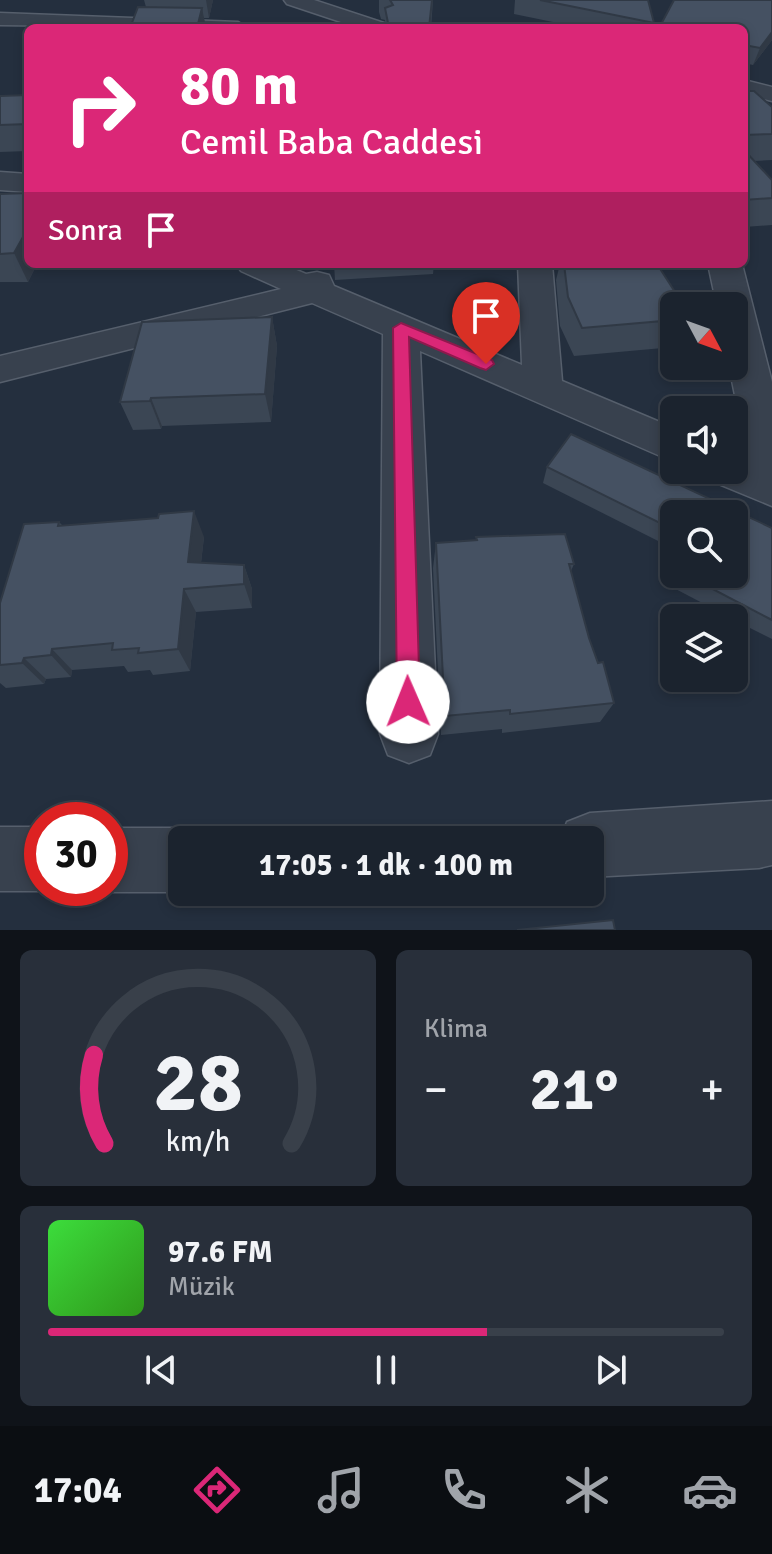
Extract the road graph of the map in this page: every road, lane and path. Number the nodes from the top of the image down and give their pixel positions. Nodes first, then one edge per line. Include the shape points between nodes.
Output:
1 (294, 0) edge
2 (0, 19) edge
3 (91, 24) edge
4 (368, 24) edge
5 (748, 88) edge
6 (772, 94) edge
7 (0, 181) edge
8 (24, 183) edge
9 (271, 268) edge
10 (535, 268) edge
11 (726, 268) edge
12 (317, 278) edge
13 (401, 328) junction
14 (0, 342) edge
15 (65, 353) junction
16 (0, 369) edge
17 (543, 389) junction
18 (660, 440) edge
19 (756, 481) edge
20 (409, 734) dead end
21 (772, 833) edge
22 (604, 844) edge
23 (0, 859) edge
24 (24, 859) edge
25 (128, 860) edge
26 (168, 861) edge

1 - 4 street
2 - 3 street
5 - 6 street
7 - 8 street
9 - 12 street
10 - 17 street
11 - 19 street via 771,464
12 - 13 street
12 - 15 street
13 - 17 street
13 - 20 street
14 - 15 street
15 - 16 street
17 - 18 street
21 - 22 street
23 - 24 street
25 - 26 street

